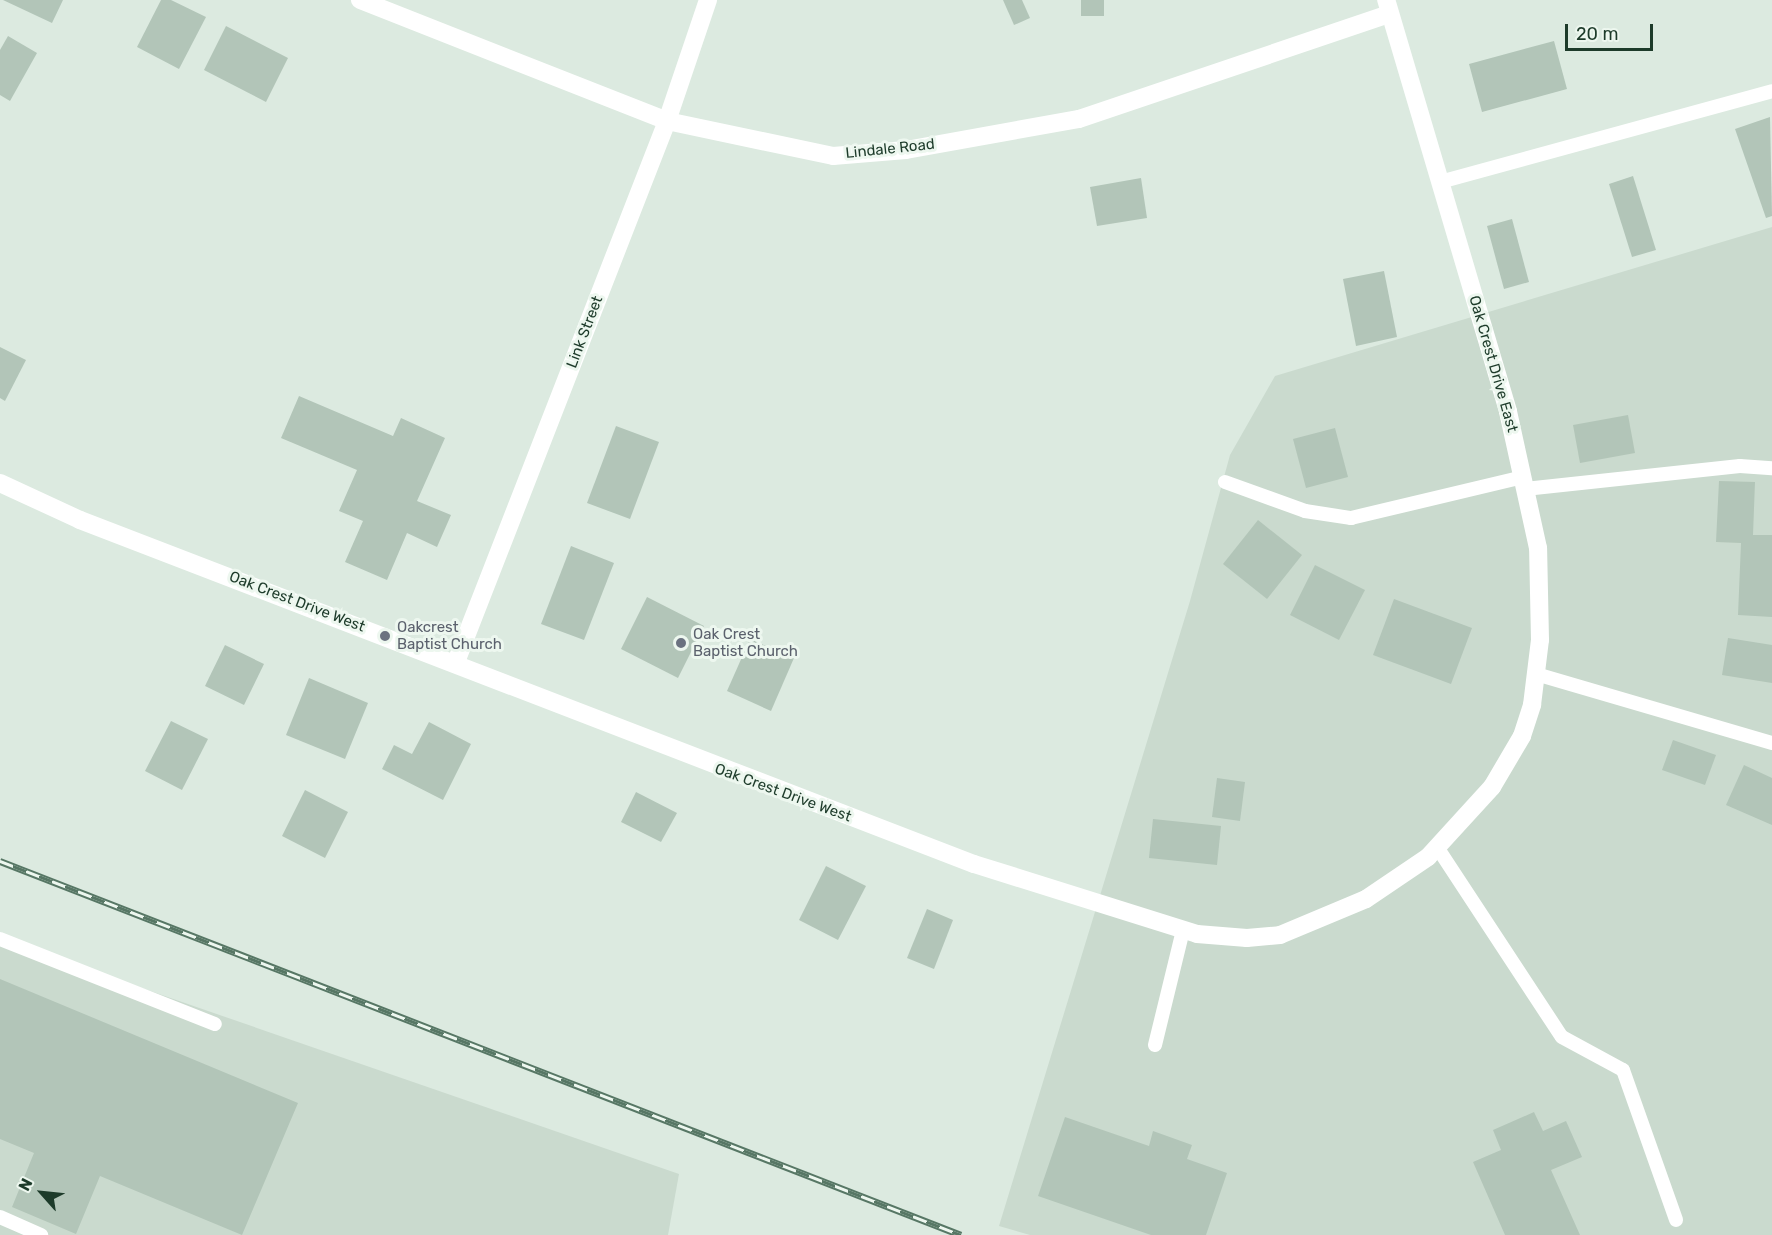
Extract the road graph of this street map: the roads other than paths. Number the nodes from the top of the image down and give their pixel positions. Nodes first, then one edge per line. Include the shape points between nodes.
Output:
1 (360, 0) edge
2 (708, 0) edge
3 (1388, 7) edge
4 (1772, 91) edge
5 (668, 121) junction
6 (1440, 182) junction
7 (1772, 468) edge
8 (1225, 482) dead end
9 (0, 483) edge
10 (1524, 483) junction
11 (456, 662) junction
12 (1536, 674) junction
13 (1521, 736) joint
14 (1772, 743) edge
15 (1437, 847) junction
16 (1183, 930) junction
17 (0, 939) edge
18 (215, 1024) dead end
19 (1155, 1045) dead end
20 (0, 1217) edge
21 (1676, 1220) dead end
22 (41, 1235) edge

1 - 5 street, Lindale Road
2 - 5 street, Link Street
3 - 5 street, Lindale Road via 1079,119 906,150 833,156
3 - 6 street, Oak Crest Drive East
4 - 6 lane
5 - 11 street, Link Street
6 - 10 street, Oak Crest Drive East via 1508,411
7 - 10 lane via 1740,466
8 - 10 lane via 1333,518
9 - 11 street, Oak Crest Drive West via 81,520
10 - 12 street, Oak Crest Drive East via 1538,548 1540,640
11 - 16 street, Oak Crest Drive West via 673,752 974,864
12 - 13 street, Oak Crest Drive East
12 - 14 lane
13 - 15 street, Oak Crest Drive West via 1492,787
15 - 16 street, Oak Crest Drive West via 1366,899 1280,935 1247,938
15 - 21 lane via 1562,1037 1623,1070
16 - 19 lane
17 - 18 lane
20 - 22 lane

